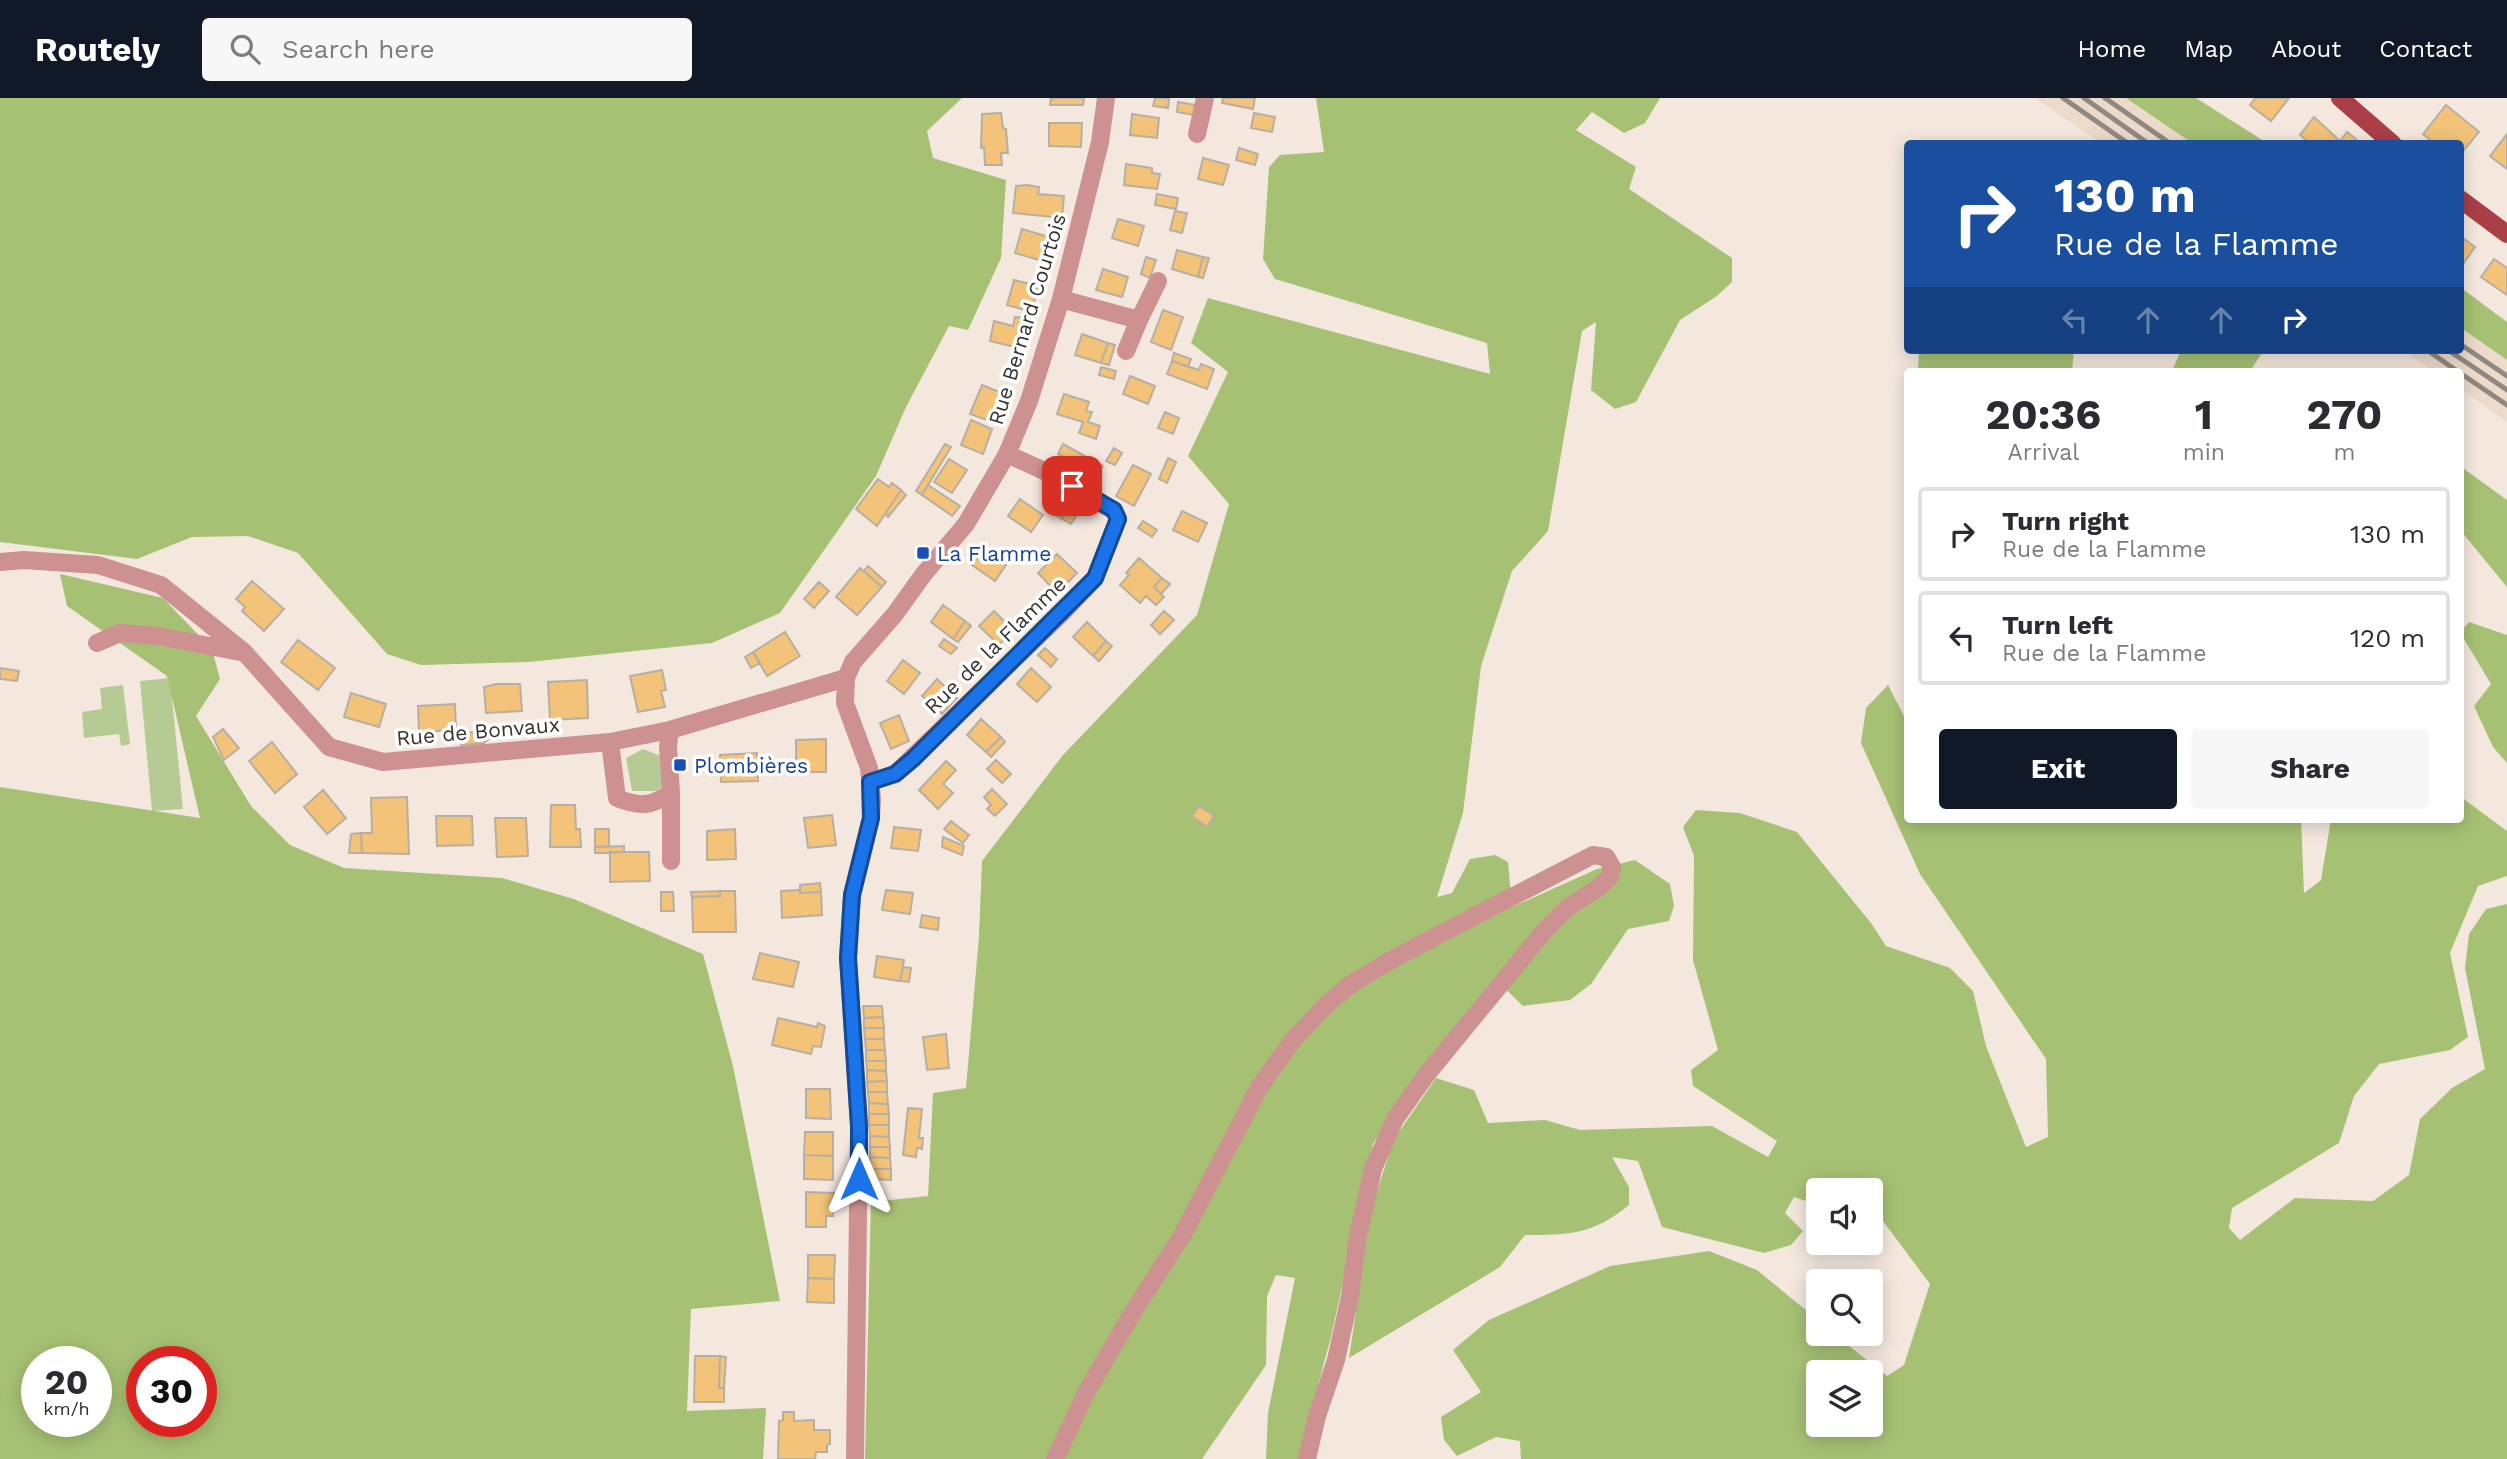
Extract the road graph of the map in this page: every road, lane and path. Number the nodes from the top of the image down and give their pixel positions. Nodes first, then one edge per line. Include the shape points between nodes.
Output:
1 (1106, 98) edge
2 (1205, 98) edge
3 (2340, 98) edge
4 (1198, 134) dead end
5 (2388, 140) edge
6 (2464, 202) edge
7 (2507, 234) edge
8 (1158, 281) dead end
9 (1061, 299) junction
10 (1139, 320) junction
11 (1126, 351) dead end
12 (1007, 454) junction
13 (0, 562) edge
14 (97, 643) dead end
15 (244, 652) junction
16 (846, 678) junction
17 (670, 730) junction
18 (610, 742) junction
19 (870, 782) junction
20 (671, 792) junction
21 (671, 861) dead end
22 (855, 1459) edge
23 (1055, 1459) edge
24 (1307, 1459) edge

1 - 9 street, Rue Bernard Courtois via 1097,155
2 - 4 street
3 - 5 main road
6 - 7 main road
8 - 10 street
9 - 10 street
9 - 12 street, Rue Bernard Courtois
10 - 11 street
12 - 16 street, Rue Bernard Courtois via 966,524 853,662
12 - 19 street, Rue de la Flamme via 1114,510 1118,519 1114,534 1095,578 1062,613 895,774
13 - 15 street, Rue de Bonvaux via 98,565 161,585
14 - 15 street via 120,633
15 - 18 street, Rue de Bonvaux via 329,747 383,762
16 - 17 street, Rue de Bonvaux
16 - 19 street via 845,703
17 - 18 street, Rue de Bonvaux
17 - 20 street
18 - 20 street via 617,798 633,804 658,803
19 - 22 street via 871,818 852,895 848,958 859,1126
20 - 21 street
23 - 24 street via 1099,1370 1182,1234 1260,1086 1293,1040 1354,982 1400,955 1593,855 1606,857 1612,867 1610,877 1545,930 1427,1074 1382,1145 1366,1200 1336,1360

